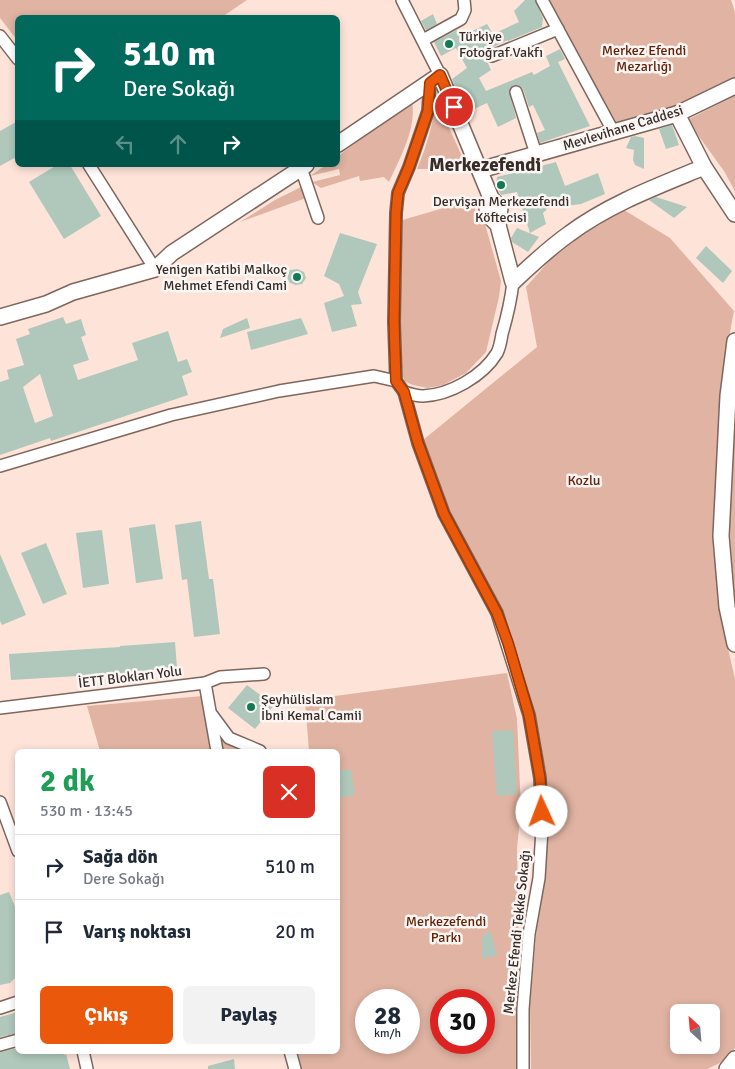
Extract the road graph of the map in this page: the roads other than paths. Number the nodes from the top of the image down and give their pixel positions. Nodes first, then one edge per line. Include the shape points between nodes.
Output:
1 (402, 0) edge
2 (464, 0) edge
3 (542, 0) edge
4 (558, 29) junction
5 (0, 36) edge
6 (423, 40) junction
7 (15, 55) edge
8 (492, 56) dead end
9 (435, 79) junction
10 (735, 86) edge
11 (516, 92) dead end
12 (677, 114) junction
13 (613, 132) junction
14 (340, 143) edge
15 (536, 154) junction
16 (90, 167) edge
17 (302, 167) edge
18 (304, 167) edge
19 (704, 167) junction
20 (480, 170) junction
21 (735, 214) edge
22 (318, 218) dead end
23 (154, 269) junction
24 (513, 282) junction
25 (73, 292) junction
26 (0, 308) edge
27 (0, 318) edge
28 (735, 341) edge
29 (396, 381) junction
30 (404, 392) junction
31 (0, 466) edge
32 (735, 644) edge
33 (264, 674) dead end
34 (205, 683) junction
35 (0, 708) edge
36 (211, 714) junction
37 (217, 749) edge
38 (255, 749) edge
39 (0, 802) edge
40 (15, 843) edge
41 (15, 1003) edge
42 (0, 1008) edge
43 (15, 1041) edge
44 (0, 1044) edge
45 (84, 1054) edge
46 (291, 1054) edge
47 (735, 1060) edge
48 (86, 1069) edge
49 (294, 1069) edge
50 (523, 1069) edge
51 (727, 1069) edge

1 - 6 street
2 - 6 street via 461,19
3 - 4 street
4 - 8 street
4 - 13 street
5 - 7 street
6 - 9 street
9 - 14 street
9 - 20 street
9 - 29 street via 428,111 398,193 394,322
10 - 12 street, Mevlevihane Caddesi
11 - 15 street
12 - 13 street, Mevlevihane Caddesi
12 - 19 street
13 - 15 street, Mevlevihane Caddesi
15 - 20 street, Mevlevihane Caddesi
16 - 23 street
17 - 23 street via 172,253
18 - 22 street
19 - 21 street
19 - 24 street via 596,217 568,234
20 - 24 street via 490,198 500,208 498,225
23 - 25 street
24 - 30 street via 498,352 488,366 468,380 439,393 422,396
25 - 26 street
25 - 27 street
28 - 32 street via 728,396 721,536 727,607
29 - 30 street, Merkez Efendi Tekke Sokağı
29 - 31 street via 374,376 279,391 171,415
30 - 50 street, Merkez Efendi Tekke Sokağı via 418,443 444,514 497,613 529,715 540,778 542,829 539,878 529,934
33 - 34 street, İETT Blokları Yolu via 220,678
34 - 35 street, İETT Blokları Yolu
34 - 36 street
36 - 37 street
36 - 38 street via 229,738
39 - 40 street
41 - 42 street
43 - 44 street
45 - 48 street
46 - 49 street
47 - 51 street

